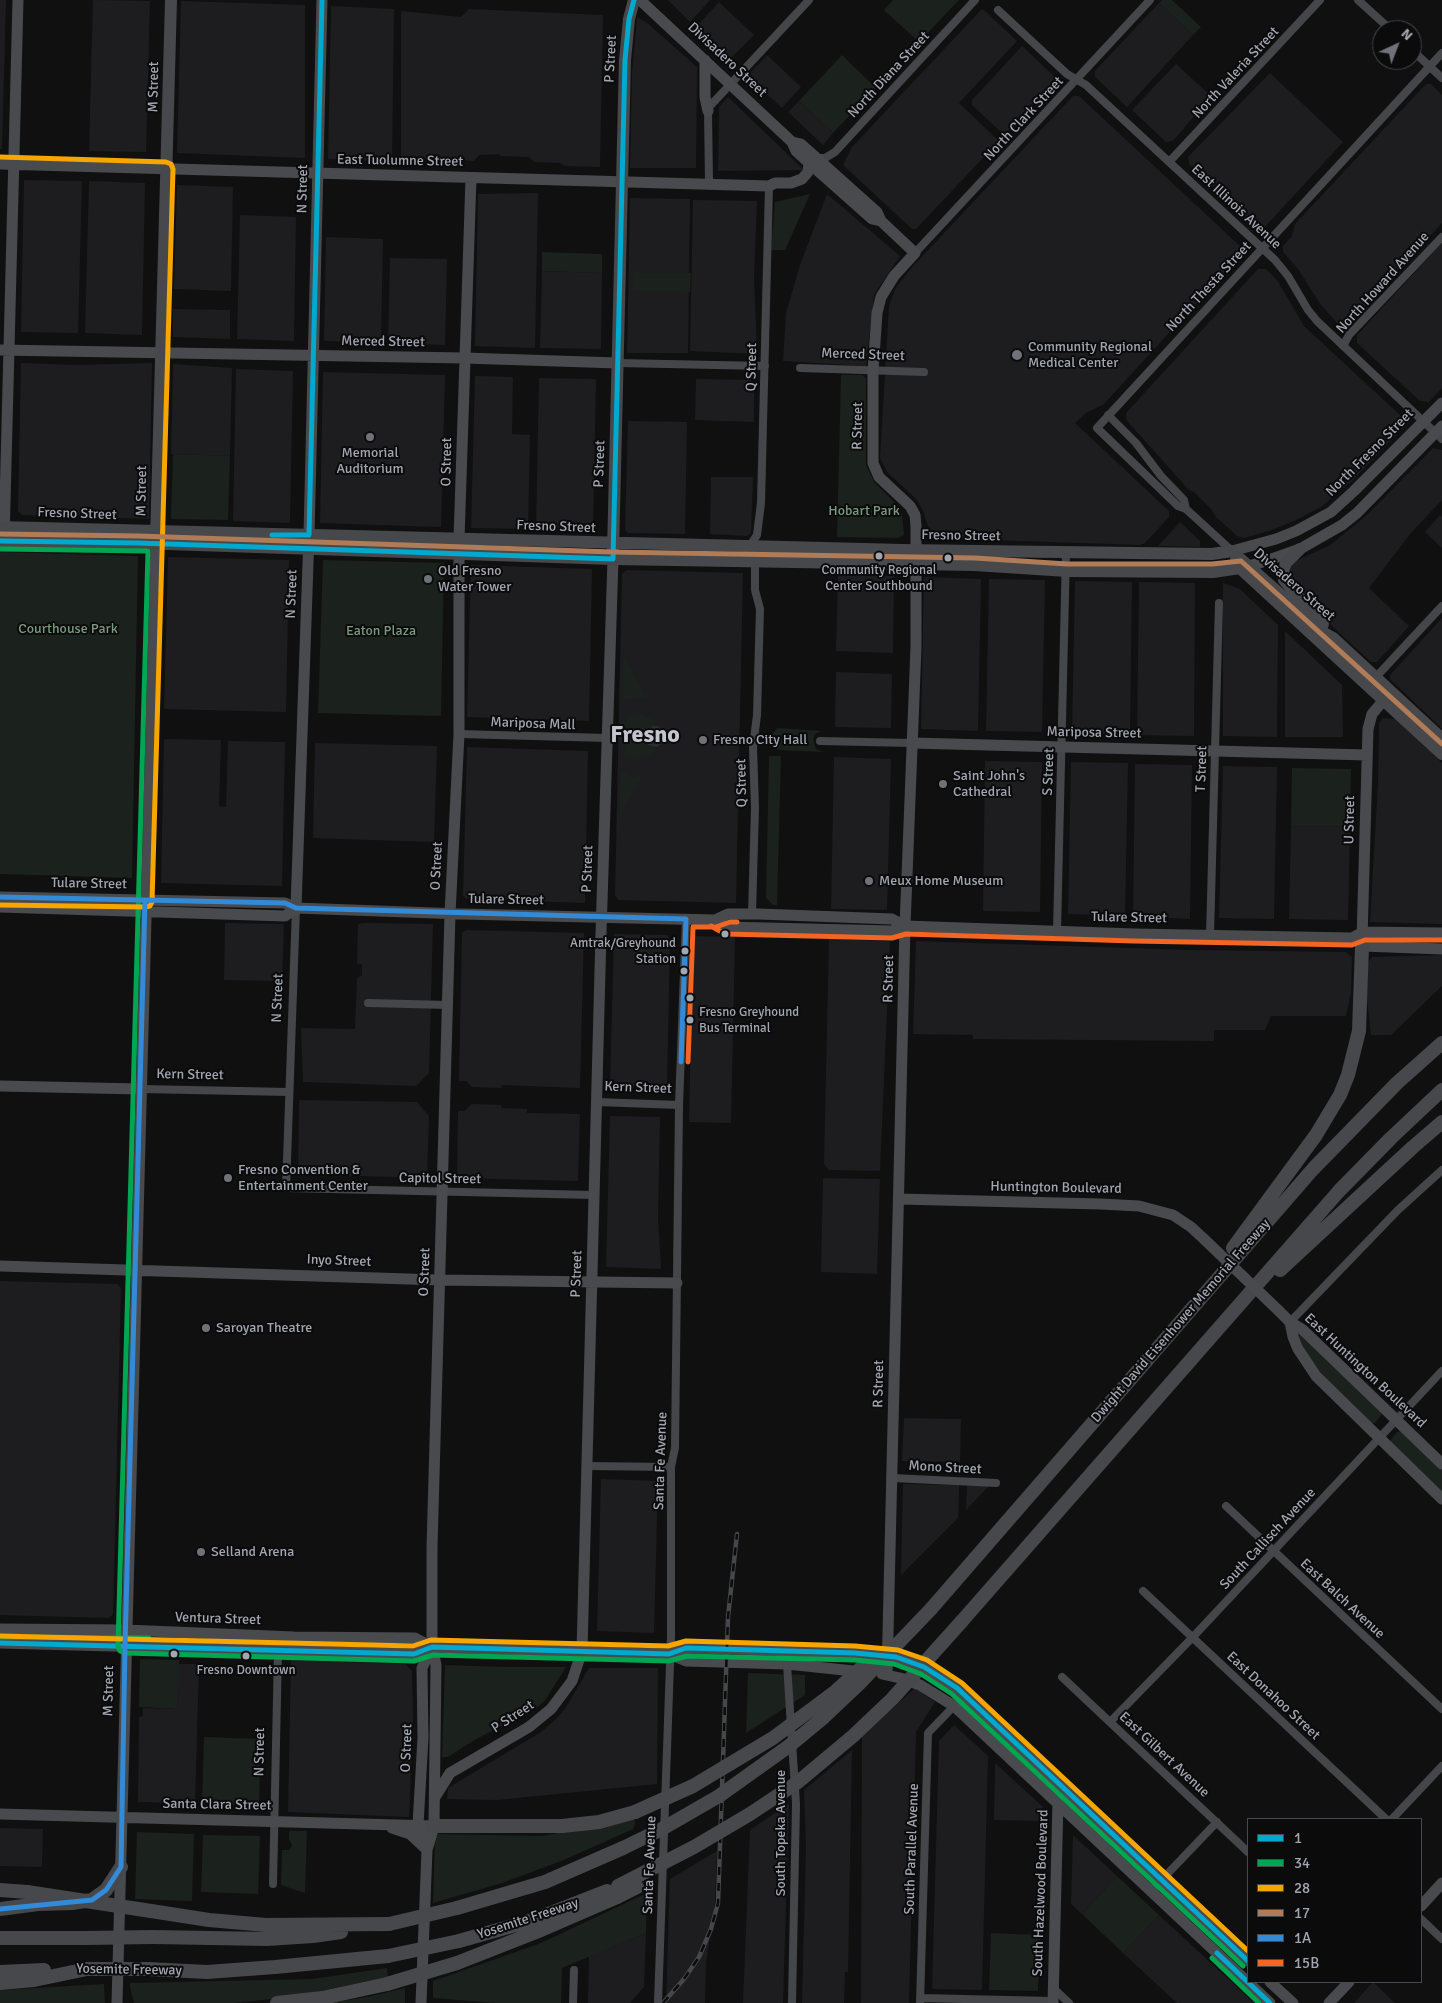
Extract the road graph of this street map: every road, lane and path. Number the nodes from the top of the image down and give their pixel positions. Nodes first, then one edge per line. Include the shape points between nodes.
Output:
1 (18, 0) edge
2 (171, 0) edge
3 (322, 0) edge
4 (634, 0) edge
5 (640, 0) edge
6 (809, 0) edge
7 (975, 0) edge
8 (1150, 0) edge
9 (1320, 0) edge
10 (1358, 0) edge
11 (998, 10) dead end
12 (1380, 20) edge
13 (1442, 53) edge
14 (1422, 59) edge
15 (705, 60) junction
16 (1430, 66) junction
17 (1442, 78) edge
18 (1077, 80) junction
19 (730, 84) junction
20 (708, 110) junction
21 (813, 160) junction
22 (1169, 162) junction
23 (0, 164) edge
24 (13, 165) junction
25 (166, 169) junction
26 (318, 173) junction
27 (822, 175) junction
28 (471, 178) junction
29 (622, 182) junction
30 (709, 184) junction
31 (769, 186) junction
32 (881, 221) junction
33 (1442, 237) edge
34 (1262, 248) junction
35 (915, 253) junction
36 (1342, 346) junction
37 (4, 350) edge
38 (160, 352) junction
39 (314, 355) junction
40 (464, 358) junction
41 (618, 363) junction
42 (765, 366) junction
43 (800, 368) dead end
44 (874, 371) junction
45 (924, 372) dead end
46 (1442, 402) edge
47 (1108, 415) junction
48 (1423, 421) junction
49 (1440, 432) edge
50 (1186, 509) junction
51 (2, 527) edge
52 (92, 529) junction
53 (309, 535) junction
54 (156, 538) junction
55 (459, 539) junction
56 (2, 541) edge
57 (23, 542) junction
58 (613, 543) junction
59 (749, 547) junction
60 (308, 549) junction
61 (1300, 549) junction
62 (916, 550) junction
63 (1232, 551) junction
64 (458, 553) junction
65 (1066, 553) junction
66 (613, 559) junction
67 (755, 561) junction
68 (916, 564) junction
69 (1245, 567) junction
70 (1067, 571) junction
71 (1219, 603) dead end
72 (1442, 606) edge
73 (1333, 638) junction
74 (1316, 639) junction
75 (1376, 677) junction
76 (1383, 701) junction
77 (459, 734) junction
78 (1440, 737) edge
79 (607, 738) junction
80 (820, 741) dead end
81 (912, 744) junction
82 (1062, 747) junction
83 (1215, 751) junction
84 (1442, 754) edge
85 (1367, 755) junction
86 (0, 897) edge
87 (145, 906) junction
88 (0, 907) edge
89 (296, 908) junction
90 (450, 914) junction
91 (752, 914) junction
92 (601, 917) junction
93 (686, 919) junction
94 (715, 920) junction
95 (905, 926) junction
96 (1057, 931) junction
97 (1442, 934) edge
98 (1210, 935) junction
99 (1359, 938) junction
100 (1442, 949) edge
101 (368, 1003) dead end
102 (448, 1005) junction
103 (1442, 1043) edge
104 (0, 1086) edge
105 (140, 1089) junction
106 (1442, 1090) edge
107 (289, 1092) junction
108 (597, 1102) junction
109 (679, 1105) junction
110 (1442, 1122) edge
111 (1442, 1170) edge
112 (286, 1188) joint
113 (443, 1192) junction
114 (594, 1195) junction
115 (899, 1199) junction
116 (1204, 1239) joint
117 (0, 1266) edge
118 (137, 1269) junction
119 (440, 1280) junction
120 (592, 1281) junction
121 (677, 1283) junction
122 (1290, 1322) junction
123 (1222, 1323) junction
124 (1169, 1336) junction
125 (1442, 1371) edge
126 (1395, 1419) junction
127 (1378, 1438) junction
128 (1442, 1464) edge
129 (587, 1466) junction
130 (671, 1467) junction
131 (892, 1478) junction
132 (996, 1483) dead end
133 (1442, 1499) edge
134 (1226, 1506) dead end
135 (1274, 1551) junction
136 (1143, 1591) dead end
137 (935, 1604) junction
138 (0, 1629) edge
139 (126, 1630) junction
140 (1192, 1638) junction
141 (0, 1644) edge
142 (125, 1646) junction
143 (432, 1647) junction
144 (278, 1651) junction
145 (582, 1651) junction
146 (670, 1654) junction
147 (888, 1656) junction
148 (787, 1664) junction
149 (887, 1675) junction
150 (1062, 1677) dead end
151 (954, 1706) junction
152 (1442, 1710) edge
153 (1110, 1722) junction
154 (434, 1764) junction
155 (1442, 1766) edge
156 (456, 1768) junction
157 (1059, 1784) junction
158 (434, 1799) junction
159 (1058, 1804) junction
160 (0, 1814) edge
161 (122, 1816) junction
162 (1385, 1818) edge
163 (1393, 1818) edge
164 (273, 1821) junction
165 (1217, 1822) junction
166 (418, 1825) junction
167 (389, 1826) junction
168 (434, 1826) junction
169 (427, 1850) junction
170 (1247, 1851) edge
171 (121, 1867) junction
172 (1161, 1880) junction
173 (1442, 1883) edge
174 (273, 1884) dead end
175 (0, 1890) edge
176 (617, 1891) junction
177 (1151, 1892) junction
178 (1422, 1905) edge
179 (0, 1908) edge
180 (1422, 1920) edge
181 (389, 1924) junction
182 (0, 1938) edge
183 (1442, 1939) edge
184 (1247, 1961) edge
185 (88, 1969) junction
186 (574, 1970) dead end
187 (0, 1972) edge
188 (1247, 1982) edge
189 (0, 1983) edge
190 (1249, 1983) edge
191 (1271, 1983) edge
192 (1348, 1983) edge
193 (1053, 1988) junction
194 (920, 2000) edge
195 (1053, 2002) edge
196 (117, 2003) edge
197 (277, 2003) edge
198 (420, 2003) edge
199 (573, 2003) edge
200 (658, 2003) edge
201 (792, 2003) edge
202 (1069, 2003) edge
203 (1270, 2003) edge
204 (1293, 2003) edge
205 (1329, 2003) edge

1 - 24 main road
2 - 25 main road, M Street
3 - 26 main road, N Street
4 - 29 main road, P Street via 627,32
5 - 15 main road, Divisadero Street
6 - 19 street
7 - 21 street, North Diana Street via 835,152
8 - 18 street, North Clark Street
9 - 22 street, North Valeria Street
10 - 12 street
11 - 18 street, East Illinois Avenue
13 - 16 street, North Thesta Street
14 - 16 street
15 - 19 main road, Divisadero Street
15 - 20 main road
16 - 17 street
16 - 34 street, North Thesta Street
18 - 22 street, East Illinois Avenue
18 - 35 street, North Clark Street
19 - 20 street
19 - 21 main road, Divisadero Street via 792,142 796,151
20 - 30 street
21 - 27 main road, Divisadero Street
21 - 31 main road, East Tuolumne Street via 802,180
21 - 32 main road, Divisadero Street via 877,212
22 - 34 street, East Illinois Avenue
23 - 24 main road, East Tuolumne Street
24 - 25 main road, East Tuolumne Street
24 - 37 main road
25 - 26 main road, East Tuolumne Street
25 - 38 main road, M Street
26 - 28 main road, East Tuolumne Street
26 - 39 main road, N Street
27 - 31 main road, East Tuolumne Street via 794,189 775,190
27 - 32 main road, Divisadero Street via 872,219
28 - 29 main road, East Tuolumne Street
28 - 40 main road, O Street
29 - 30 main road, East Tuolumne Street
29 - 41 main road, P Street
30 - 31 main road, East Tuolumne Street
31 - 42 street, Q Street
32 - 35 main road, Divisadero Street
33 - 36 street, North Howard Avenue via 1349,334
34 - 36 street, East Illinois Avenue via 1288,276 1308,310
34 - 47 street, North Thesta Street
35 - 44 main road, R Street via 894,276 881,297
36 - 48 street, East Illinois Avenue
37 - 38 main road, Merced Street
37 - 51 main road
38 - 39 main road, Merced Street
38 - 54 main road, M Street
39 - 40 main road, Merced Street
39 - 53 main road, N Street
40 - 41 main road, Merced Street
40 - 55 main road, O Street
41 - 42 street, Merced Street
41 - 58 main road, P Street
42 - 59 street, Q Street via 761,503 757,535
43 - 44 street, Merced Street
44 - 45 street, Merced Street
44 - 62 main road, R Street via 873,463 879,477 913,511
46 - 48 main road, North Fresno Street
47 - 50 street via 1184,500
47 - 50 street, North Thesta Street via 1097,428 1178,506
48 - 49 street, East Illinois Avenue
48 - 63 main road, North Fresno Street via 1331,512 1276,540
49 - 61 main road via 1357,513
50 - 63 street
51 - 52 main road, Fresno Street
51 - 56 main road
52 - 54 main road, Fresno Street
52 - 57 main road via 76,533 29,534
53 - 54 main road, Fresno Street
53 - 55 main road, Fresno Street
53 - 60 main road, N Street
54 - 57 main road, Fresno Street
54 - 60 main road, Fresno Street
54 - 87 main road, M Street
55 - 58 main road, Fresno Street
55 - 64 main road, O Street
56 - 57 main road, Fresno Street
58 - 59 main road, Fresno Street
58 - 66 main road, P Street
59 - 62 main road, Fresno Street
60 - 64 main road, Fresno Street
60 - 89 main road, N Street
61 - 69 main road
61 - 73 main road via 1286,563 1284,580
62 - 65 main road, Fresno Street
62 - 68 main road, R Street
63 - 65 main road, Fresno Street via 1212,554
63 - 69 main road, Divisadero Street
64 - 66 main road, Fresno Street
64 - 77 main road, O Street
65 - 70 street, S Street
66 - 67 main road, Fresno Street
66 - 79 main road, P Street
67 - 68 main road, Fresno Street
67 - 91 street, Q Street via 755,590 760,609 753,742
68 - 70 main road, Fresno Street
68 - 81 main road, R Street
69 - 70 main road, Fresno Street via 1214,572
69 - 73 main road, Divisadero Street
69 - 74 main road, Divisadero Street
70 - 82 street, S Street
71 - 83 street, T Street
72 - 75 street
73 - 75 main road, Divisadero Street
74 - 75 main road via 1338,651 1363,674
74 - 76 main road, Divisadero Street
75 - 78 main road, Divisadero Street
76 - 78 main road via 1392,701 1414,722
76 - 84 main road, Divisadero Street
76 - 85 main road, U Street via 1369,721
77 - 79 street, Mariposa Mall
77 - 90 main road, O Street
79 - 92 main road, P Street
80 - 81 street, Mariposa Street
81 - 82 main road, Mariposa Street
81 - 95 main road, R Street
82 - 83 main road, Mariposa Street
82 - 96 street, S Street
83 - 85 main road, Mariposa Street
83 - 98 street, T Street
85 - 99 main road, U Street
86 - 87 main road, Tulare Street
87 - 88 main road, Tulare Street
87 - 89 main road, Tulare Street via 284,916
87 - 105 main road, M Street
89 - 90 main road, Tulare Street
89 - 107 street, N Street
90 - 92 main road, Tulare Street
90 - 102 main road, O Street
91 - 94 main road, Tulare Street via 728,914
91 - 95 main road, Tulare Street via 892,919
92 - 93 main road, Tulare Street
92 - 108 main road, P Street
93 - 94 main road, Tulare Street
93 - 109 street, Santa Fe Avenue
94 - 95 main road, Tulare Street via 725,927 892,930
95 - 96 main road, Tulare Street
95 - 115 main road, R Street
96 - 98 main road, Tulare Street
97 - 99 main road, Tulare Street
98 - 99 main road, Tulare Street
99 - 100 main road, Tulare Street
99 - 124 highway via 1359,1031 1348,1075 1333,1108
101 - 102 street
102 - 113 main road, O Street
103 - 124 highway, Dwight David Eisenhower Memorial Freeway via 1397,1083 1313,1169
104 - 105 main road, Kern Street
105 - 107 street, Kern Street
105 - 118 main road, M Street
106 - 123 highway via 1339,1191
107 - 112 street, N Street
108 - 109 street, Kern Street
108 - 114 main road, P Street
109 - 121 street, Santa Fe Avenue
110 - 123 highway
111 - 122 street via 1380,1227
112 - 113 street, Capitol Street
113 - 114 street, Capitol Street
113 - 119 main road, O Street
114 - 120 main road, P Street
115 - 116 main road, Huntington Boulevard via 1139,1206 1172,1216
115 - 131 main road, R Street
116 - 122 main road, East Huntington Boulevard, bridge
117 - 118 main road, Inyo Street
118 - 119 main road, Inyo Street
118 - 139 main road, M Street
119 - 120 main road, Inyo Street
119 - 143 main road, O Street
120 - 121 main road, Inyo Street
120 - 129 main road, P Street
121 - 130 street, Santa Fe Avenue via 675,1448
122 - 126 main road, East Huntington Boulevard via 1303,1330
122 - 127 main road, East Huntington Boulevard via 1293,1337 1310,1369
123 - 176 highway, bridge via 892,1699 798,1782 697,1855
124 - 137 highway, Dwight David Eisenhower Memorial Freeway
125 - 126 street, South Callisch Avenue
126 - 127 street, South Callisch Avenue
126 - 128 main road, East Huntington Boulevard
127 - 133 main road, East Huntington Boulevard
127 - 135 street, South Callisch Avenue
129 - 130 street
129 - 145 main road, P Street
130 - 146 street, Santa Fe Avenue
131 - 132 street, Mono Street
131 - 147 main road, R Street
134 - 135 street, East Balch Avenue
135 - 140 street, South Callisch Avenue
135 - 152 street, East Balch Avenue
136 - 140 street, East Donahoo Street
137 - 168 highway, bridge via 893,1637 836,1691 772,1738 693,1786 635,1812 599,1822 570,1825
137 - 181 highway, bridge via 824,1717 719,1796 660,1830 545,1882
138 - 139 main road, Ventura Street
139 - 142 main road, M Street
139 - 143 main road, Ventura Street via 415,1638
140 - 153 street, South Callisch Avenue
140 - 162 street, East Donahoo Street
141 - 142 main road, Ventura Street
142 - 144 main road, Ventura Street
142 - 161 main road, M Street
143 - 144 main road, Ventura Street via 414,1654
143 - 145 main road, Ventura Street
143 - 154 main road, O Street via 436,1664
143 - 166 main road, O Street via 422,1668 423,1738
144 - 164 street, N Street
145 - 146 main road, Ventura Street
145 - 156 main road, P Street via 572,1681 551,1710 529,1727
146 - 147 main road, Ventura Street via 686,1648
146 - 148 main road, Ventura Street via 686,1661
146 - 200 street, Santa Fe Avenue
147 - 149 main road, R Street
147 - 157 main road, Ventura Street via 924,1667 957,1688
148 - 149 main road, Ventura Street
148 - 201 street, South Topeka Avenue via 796,1804
149 - 151 main road, Ventura Street via 920,1685
150 - 153 street, East Gilbert Avenue
151 - 159 main road, Ventura Street
151 - 194 street, South Parallel Avenue via 928,1733
153 - 165 street, East Gilbert Avenue
154 - 156 main road via 448,1770
154 - 158 main road, O Street
155 - 163 street
156 - 158 main road, P Street via 442,1782
157 - 159 main road, South Hazelwood Boulevard
157 - 172 main road, Ventura Street
158 - 168 main road, O Street
159 - 177 main road, Ventura Street
159 - 193 main road, South Hazelwood Boulevard
160 - 161 main road, Santa Clara Street
161 - 164 main road, Santa Clara Street
161 - 171 main road, M Street
164 - 167 main road, Santa Clara Street
164 - 174 street, N Street
165 - 170 street, East Gilbert Avenue
165 - 172 street
166 - 167 main road, Santa Clara Street
166 - 168 main road, Santa Clara Street
166 - 169 main road, O Street
167 - 169 main road via 411,1835
168 - 169 main road, O Street
169 - 198 main road, O Street
171 - 179 highway via 106,1890 92,1900
171 - 196 main road, M Street
172 - 177 street
172 - 184 main road, Ventura Street
173 - 178 main road
175 - 181 highway, bridge via 209,1920 266,1924
176 - 185 highway, Yosemite Freeway, bridge via 533,1920 459,1941 388,1956 207,1972
176 - 197 highway, bridge via 457,1964 387,1984 322,1998
177 - 188 main road, Ventura Street
180 - 183 street
181 - 182 highway, bridge via 313,1936 267,1939
185 - 187 highway, Yosemite Freeway
185 - 189 highway
186 - 199 street
190 - 203 main road, Ventura Street
191 - 204 main road
192 - 205 main road
193 - 195 main road, South Hazelwood Boulevard
193 - 202 street
194 - 195 street

